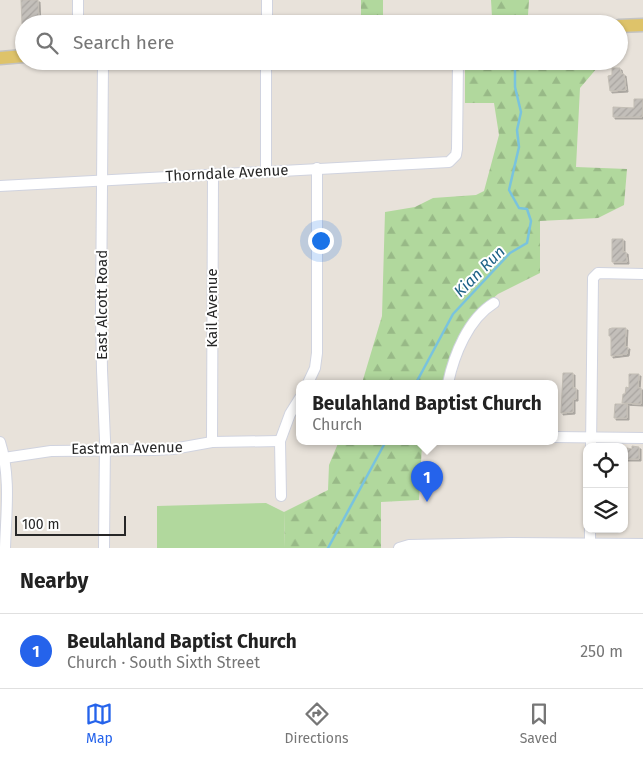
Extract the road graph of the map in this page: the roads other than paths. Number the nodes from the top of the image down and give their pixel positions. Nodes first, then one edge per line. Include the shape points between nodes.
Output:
1 (78, 0) edge
2 (267, 0) edge
3 (78, 15) edge
4 (267, 15) edge
5 (643, 25) edge
6 (628, 26) edge
7 (15, 57) edge
8 (0, 58) edge
9 (103, 70) edge
10 (266, 70) edge
11 (458, 70) edge
12 (317, 168) junction
13 (266, 171) junction
14 (213, 174) junction
15 (103, 180) junction
16 (0, 186) edge
17 (643, 274) edge
18 (494, 303) dead end
19 (309, 380) edge
20 (449, 380) edge
21 (296, 404) edge
22 (558, 438) edge
23 (643, 438) edge
24 (280, 440) junction
25 (0, 442) edge
26 (212, 442) junction
27 (591, 442) edge
28 (105, 450) junction
29 (4, 458) junction
30 (281, 496) dead end
31 (590, 533) edge
32 (643, 544) edge
33 (486, 546) edge
34 (590, 546) edge
35 (5, 548) edge
36 (104, 548) edge
37 (399, 548) edge

1 - 3 street
2 - 4 street
5 - 6 main road
7 - 8 main road
9 - 15 street, East Alcott Road
10 - 13 street
11 - 12 street, Thorndale Avenue via 457,149 453,159 445,163
12 - 13 street, Thorndale Avenue
12 - 19 street via 317,353
13 - 14 street, Thorndale Avenue
14 - 15 street, Thorndale Avenue
14 - 26 street, Kail Avenue
15 - 16 street, Thorndale Avenue
15 - 28 street, East Alcott Road
17 - 27 street via 596,274 593,278
18 - 20 street via 473,324
21 - 24 street
22 - 27 street
23 - 27 street
24 - 26 street, Eastman Avenue
24 - 30 street
25 - 29 street
26 - 28 street, Eastman Avenue via 173,449
28 - 29 street, Eastman Avenue via 51,450
28 - 36 street, East Alcott Road
29 - 35 street
31 - 34 street
32 - 34 street
33 - 34 street
33 - 37 street via 409,545

